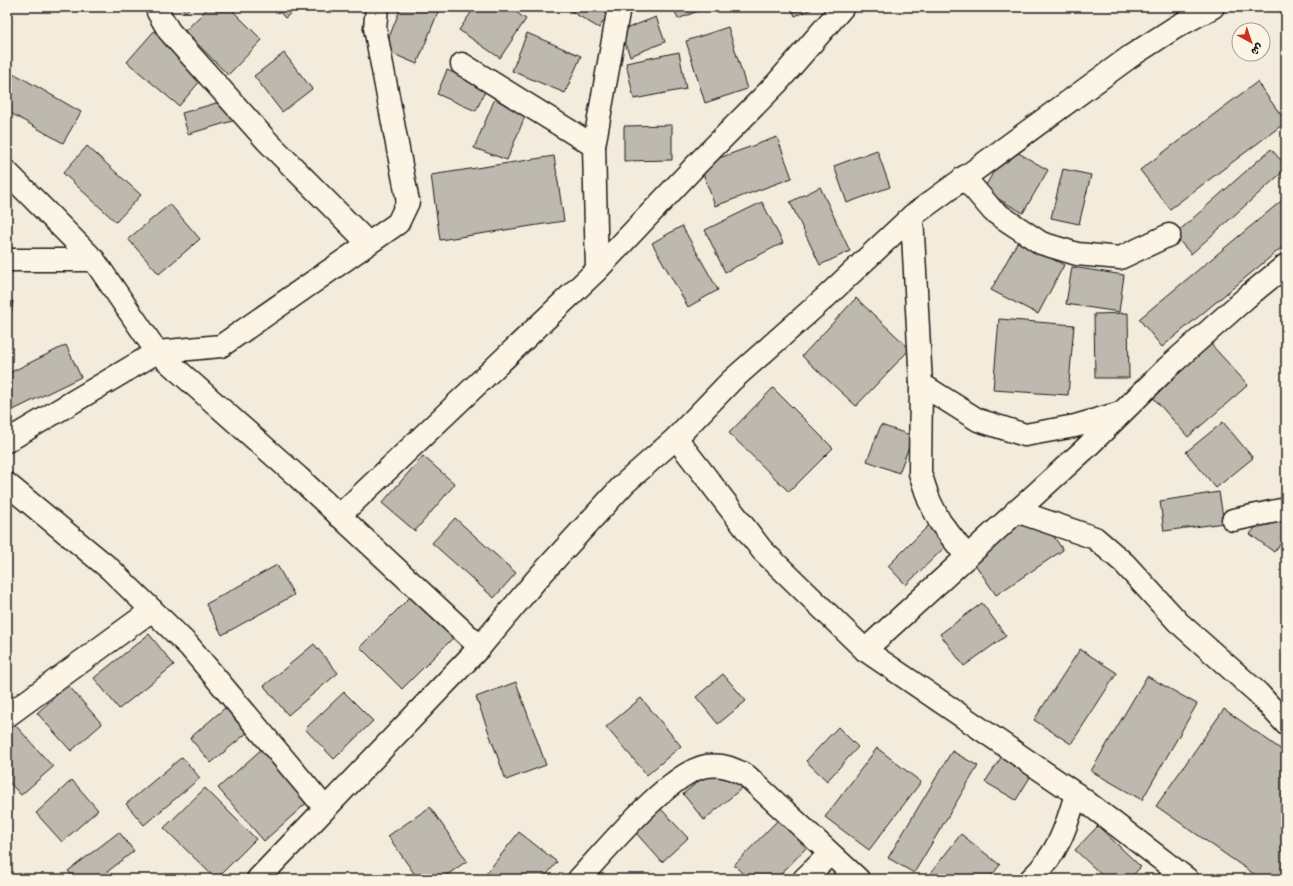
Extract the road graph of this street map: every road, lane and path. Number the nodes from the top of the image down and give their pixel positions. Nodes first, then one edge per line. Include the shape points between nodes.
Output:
1 (158, 7) edge
2 (377, 7) edge
3 (619, 7) edge
4 (843, 7) edge
5 (1213, 7) edge
6 (462, 64) dead end
7 (594, 146) junction
8 (7, 172) edge
9 (964, 177) junction
10 (912, 216) junction
11 (1169, 235) dead end
12 (368, 243) junction
13 (7, 260) edge
14 (94, 260) junction
15 (1286, 265) edge
16 (597, 270) junction
17 (157, 352) junction
18 (921, 384) junction
19 (1125, 411) junction
20 (676, 438) junction
21 (7, 441) edge
22 (7, 484) edge
23 (1286, 509) edge
24 (1016, 511) junction
25 (339, 516) junction
26 (1233, 520) dead end
27 (967, 556) junction
28 (152, 610) junction
29 (480, 647) junction
30 (865, 650) junction
31 (7, 716) edge
32 (1286, 724) edge
33 (1076, 794) junction
34 (325, 808) junction
35 (830, 854) junction
36 (258, 879) edge
37 (579, 879) edge
38 (804, 879) edge
39 (858, 879) edge
40 (1031, 879) edge
41 (1187, 879) edge

1 - 12 street via 158,12 169,31 267,141
2 - 12 street via 375,28 408,202 398,223
3 - 7 street
4 - 16 street via 777,83 698,162
5 - 9 street via 1131,56
6 - 7 street
7 - 16 street
8 - 14 street
9 - 10 street
9 - 11 street via 993,210 1017,227 1041,243 1077,254 1120,258
10 - 18 street
10 - 20 street via 731,381
12 - 17 street via 221,346
13 - 14 street
14 - 17 street
15 - 19 street via 1166,368
16 - 25 street
17 - 21 street
17 - 25 street
18 - 19 street via 978,420 1025,435 1075,426
18 - 27 street via 920,473 940,522
19 - 24 street
20 - 29 street via 624,484 536,580
20 - 30 street via 762,550
22 - 28 street via 110,569
23 - 26 street
24 - 27 street
24 - 32 street via 1095,538 1124,563 1178,622 1258,693
25 - 29 street
27 - 30 street
28 - 31 street
28 - 34 street via 189,646
29 - 34 street
30 - 33 street
33 - 40 street via 1065,830 1045,866
33 - 41 street
34 - 36 street
35 - 37 street via 747,776 727,766 706,766 687,773 636,816
35 - 38 street
35 - 39 street

